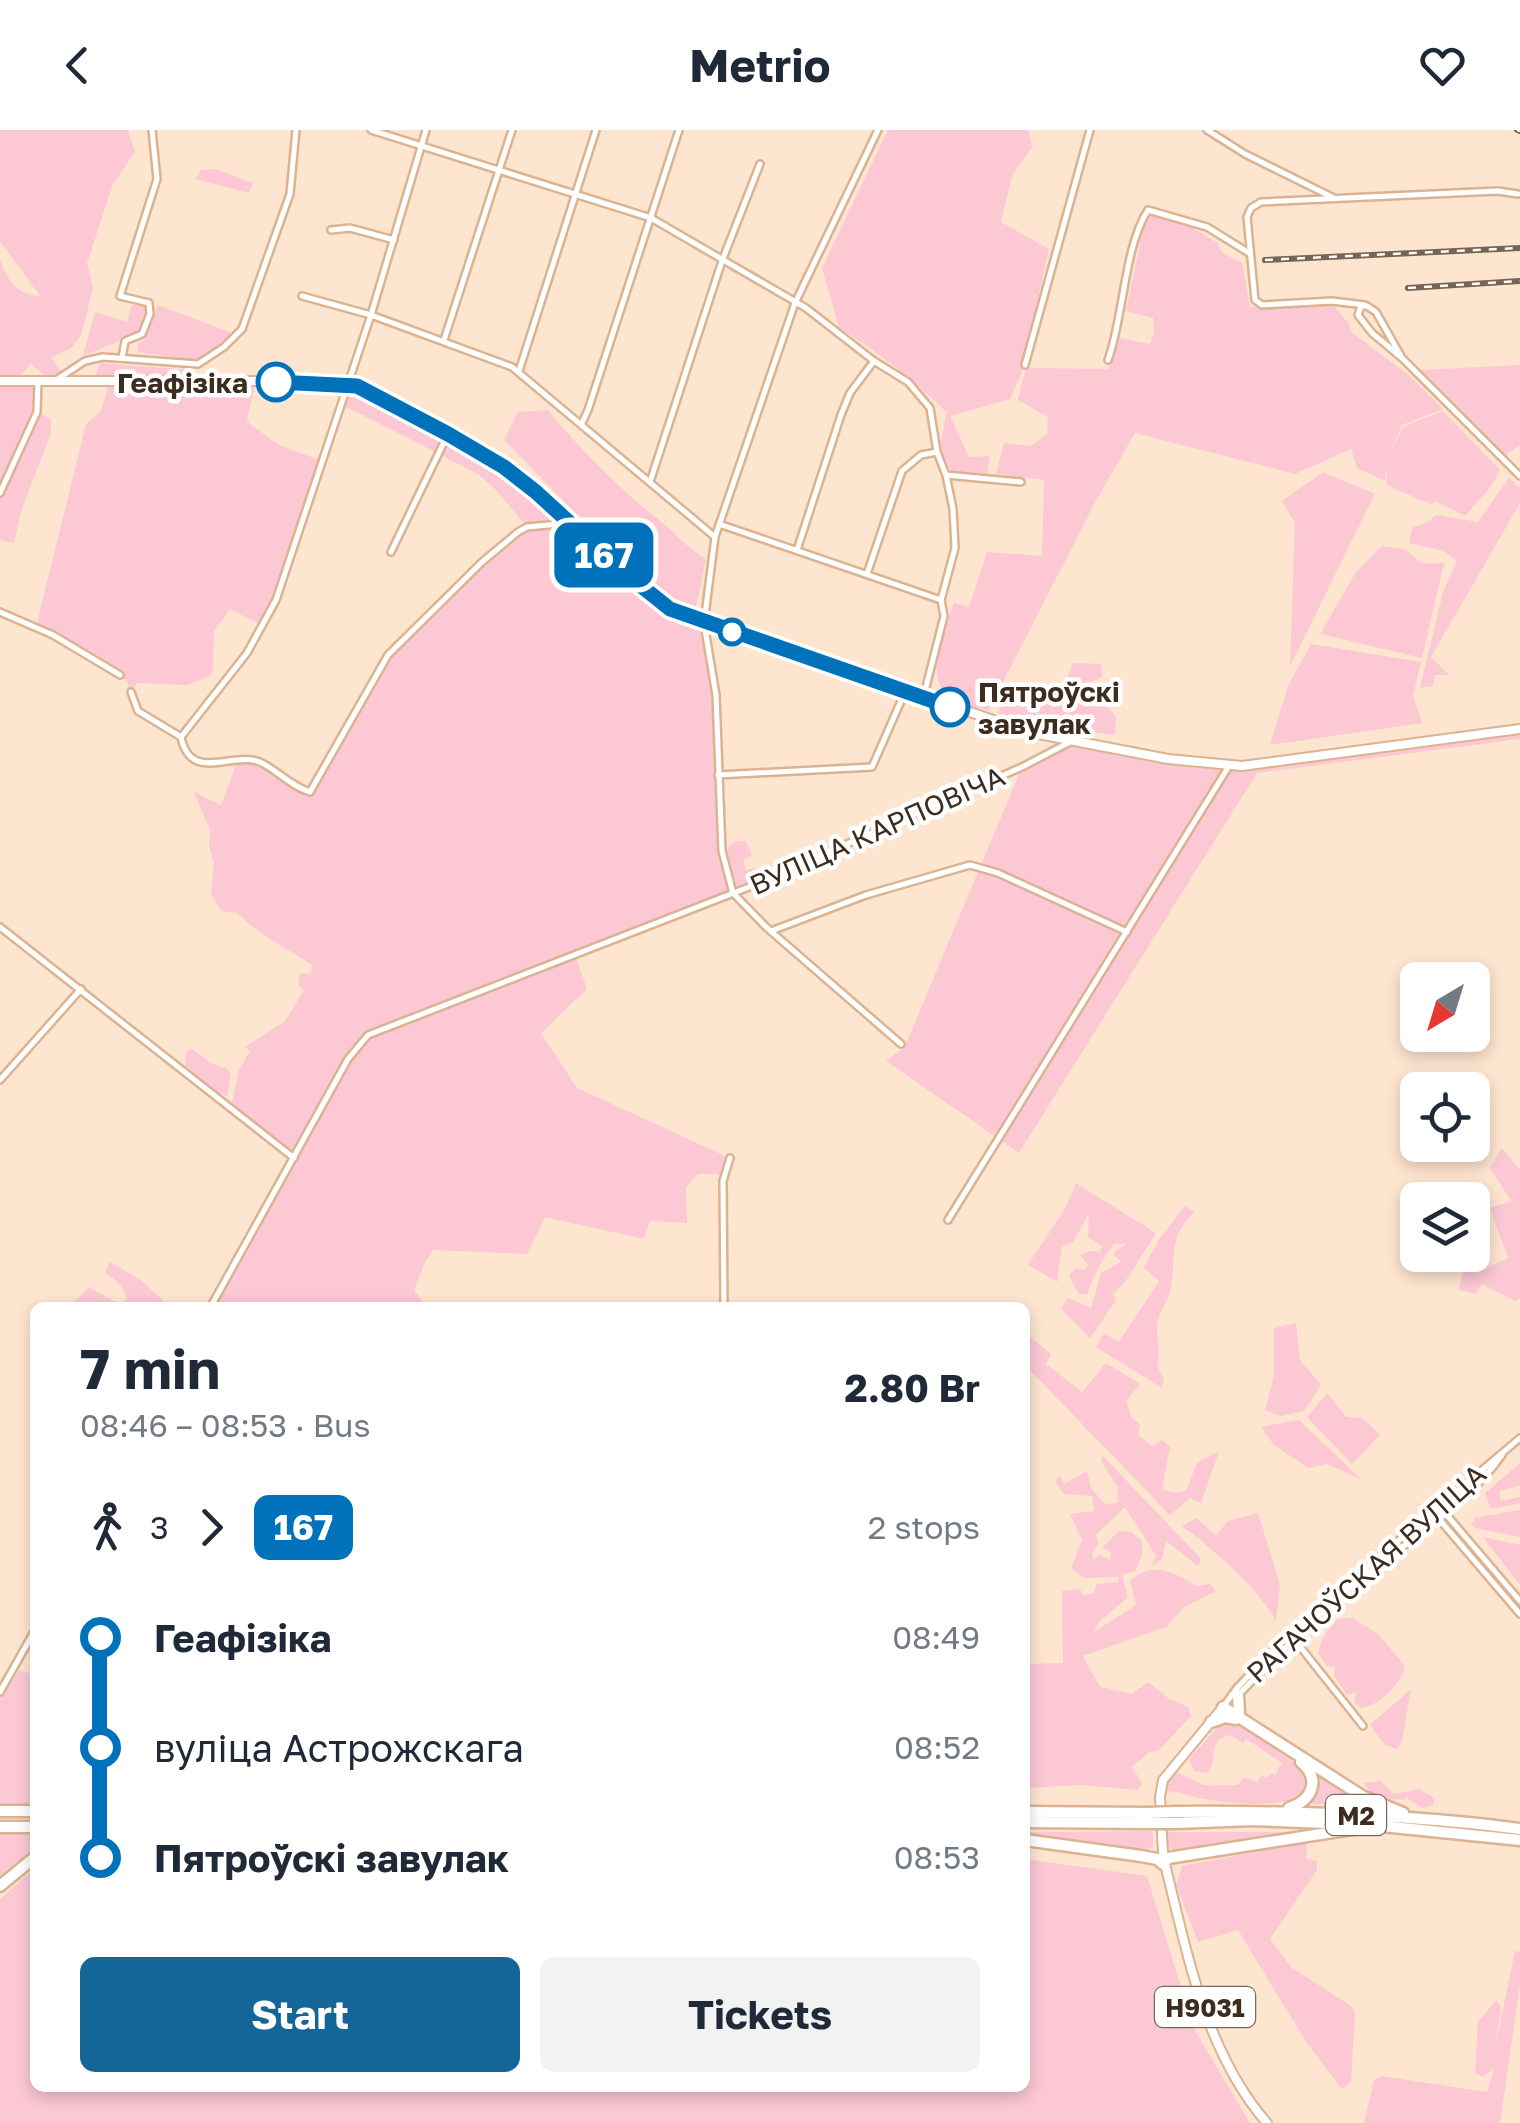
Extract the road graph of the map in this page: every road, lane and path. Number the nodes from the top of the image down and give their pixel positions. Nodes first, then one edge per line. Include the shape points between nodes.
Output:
1 (152, 130) edge
2 (296, 130) edge
3 (372, 130) edge
4 (426, 130) edge
5 (512, 130) edge
6 (596, 130) edge
7 (679, 130) edge
8 (878, 130) edge
9 (1090, 130) edge
10 (1207, 130) edge
11 (422, 147) junction
12 (760, 164) dead end
13 (500, 171) junction
14 (1302, 184) junction
15 (1518, 194) edge
16 (575, 195) junction
17 (1335, 199) junction
18 (1300, 200) junction
19 (651, 218) junction
20 (331, 230) dead end
21 (394, 240) junction
22 (1250, 254) junction
23 (722, 261) junction
24 (302, 296) dead end
25 (1343, 302) junction
26 (796, 303) junction
27 (1364, 305) junction
28 (371, 315) junction
29 (1359, 316) junction
30 (444, 340) junction
31 (122, 358) junction
32 (1402, 358) junction
33 (1108, 360) dead end
34 (874, 361) junction
35 (198, 364) junction
36 (1025, 366) dead end
37 (519, 371) junction
38 (56, 380) junction
39 (0, 381) edge
40 (38, 381) junction
41 (203, 381) junction
42 (347, 385) junction
43 (582, 422) junction
44 (448, 434) junction
45 (937, 452) junction
46 (946, 475) junction
47 (1520, 476) edge
48 (650, 482) junction
49 (1022, 482) dead end
50 (0, 493) edge
51 (570, 523) junction
52 (719, 524) junction
53 (714, 537) junction
54 (797, 550) junction
55 (391, 552) dead end
56 (867, 574) junction
57 (941, 600) junction
58 (0, 612) edge
59 (704, 623) junction
60 (120, 675) dead end
61 (131, 692) dead end
62 (906, 692) junction
63 (924, 698) junction
64 (1520, 729) edge
65 (181, 737) junction
66 (1071, 742) junction
67 (1229, 766) junction
68 (718, 775) junction
69 (732, 893) junction
70 (0, 926) edge
71 (771, 932) junction
72 (1127, 932) junction
73 (81, 989) junction
74 (900, 1044) dead end
75 (0, 1080) edge
76 (294, 1158) junction
77 (730, 1158) dead end
78 (948, 1220) dead end
79 (213, 1302) edge
80 (724, 1302) edge
81 (1520, 1438) edge
82 (1505, 1452) junction
83 (1436, 1510) junction
84 (1445, 1513) junction
85 (1438, 1519) junction
86 (1520, 1602) edge
87 (1520, 1614) edge
88 (1291, 1635) junction
89 (30, 1639) edge
90 (0, 1692) edge
91 (1238, 1695) junction
92 (1224, 1707) junction
93 (1238, 1716) junction
94 (1211, 1722) junction
95 (1364, 1726) dead end
96 (0, 1811) edge
97 (1278, 1811) junction
98 (30, 1812) edge
99 (1030, 1812) edge
100 (1147, 1818) junction
101 (1176, 1818) junction
102 (1434, 1819) junction
103 (1030, 1822) edge
104 (1378, 1825) junction
105 (0, 1827) edge
106 (30, 1827) edge
107 (1520, 1829) edge
108 (1520, 1840) edge
109 (1030, 1841) edge
110 (1163, 1858) junction
111 (30, 1861) edge
112 (0, 1886) edge
113 (1267, 2123) edge

1 - 31 street via 159,171 120,296 150,304 150,314 142,334 125,341
2 - 35 street via 290,194 242,329
3 - 11 street
4 - 11 street
5 - 13 street
6 - 16 street
7 - 19 street
8 - 26 street
9 - 36 street
10 - 14 street
11 - 13 street
11 - 21 street
12 - 23 street
13 - 16 street
13 - 30 street
14 - 17 street
14 - 18 street
15 - 17 street
16 - 19 street
16 - 37 street
17 - 18 street
18 - 22 street via 1251,208
19 - 23 street
19 - 43 street
20 - 21 street
21 - 28 street
22 - 25 street via 1254,300
22 - 33 street via 1206,226 1150,209
23 - 26 street
23 - 48 street
24 - 28 street
25 - 27 street
25 - 29 street
26 - 34 street
26 - 52 street
27 - 29 street
27 - 32 street via 1378,315
28 - 30 street
28 - 42 street
29 - 32 street
30 - 37 street
31 - 35 street
31 - 38 street via 85,361
32 - 47 street
34 - 45 street via 926,401
34 - 54 street via 841,415
35 - 41 street
37 - 43 street
38 - 40 main road
38 - 41 main road
39 - 40 main road
40 - 50 street via 37,412
41 - 42 main road
42 - 44 main road
42 - 65 street via 270,613
43 - 48 street
44 - 51 main road via 504,467
44 - 55 street
45 - 46 street
45 - 56 street via 921,455 902,472
46 - 49 street
46 - 57 street via 956,536
48 - 53 street
51 - 59 main road via 662,605
51 - 65 street via 518,532 388,655 310,792 258,760 204,763 190,757
52 - 53 street
52 - 54 street
53 - 59 street
54 - 56 street
56 - 57 street
57 - 63 street via 944,616
58 - 60 street
59 - 62 main road
59 - 68 street via 717,698
61 - 65 street via 138,711
62 - 63 main road
62 - 68 street via 872,767
63 - 66 main road
64 - 67 main road
66 - 67 main road
66 - 69 street, ВУЛІЦА КАРПОВІЧА
67 - 72 street
68 - 69 street
69 - 71 street
69 - 76 street, ВУЛІЦА КАРПОВІЧА via 368,1035
70 - 73 street
71 - 72 street via 970,865
71 - 74 street
72 - 78 street
73 - 75 street
73 - 76 street
76 - 79 street, ВУЛІЦА КАРПОВІЧА
77 - 80 street via 723,1181
81 - 82 street, РАГАЧОЎСКАЯ ВУЛІЦА
82 - 83 street, РАГАЧОЎСКАЯ ВУЛІЦА
82 - 84 street, РАГАЧОЎСКАЯ ВУЛІЦА
83 - 84 street
83 - 85 street
83 - 88 street, РАГАЧОЎСКАЯ ВУЛІЦА
84 - 85 street, РАГАЧОЎСКАЯ ВУЛІЦА
84 - 86 street
85 - 87 street
85 - 88 street, РАГАЧОЎСКАЯ ВУЛІЦА
88 - 91 street
88 - 92 street, РАГАЧОЎСКАЯ ВУЛІЦА
88 - 95 street
89 - 90 street
91 - 92 street
91 - 93 highway
92 - 93 highway
92 - 94 main road, РАГАЧОЎСКАЯ ВУЛІЦА / Н9031
93 - 94 highway
93 - 97 highway via 1306,1765 1312,1777 1301,1803
93 - 102 highway via 1374,1802
94 - 110 main road, РАГАЧОЎСКАЯ ВУЛІЦА / Н9031 via 1163,1780
96 - 98 highway
97 - 101 highway, М2
97 - 102 highway, М2
99 - 100 highway, М2
100 - 101 highway, М2, bridge
100 - 103 highway, М2
101 - 104 highway, М2
102 - 107 highway, М2
104 - 108 highway, М2
104 - 110 highway
105 - 106 highway
109 - 110 highway
110 - 113 main road, РАГАЧОЎСКАЯ ВУЛІЦА / Н9031 via 1212,2030
111 - 112 highway

